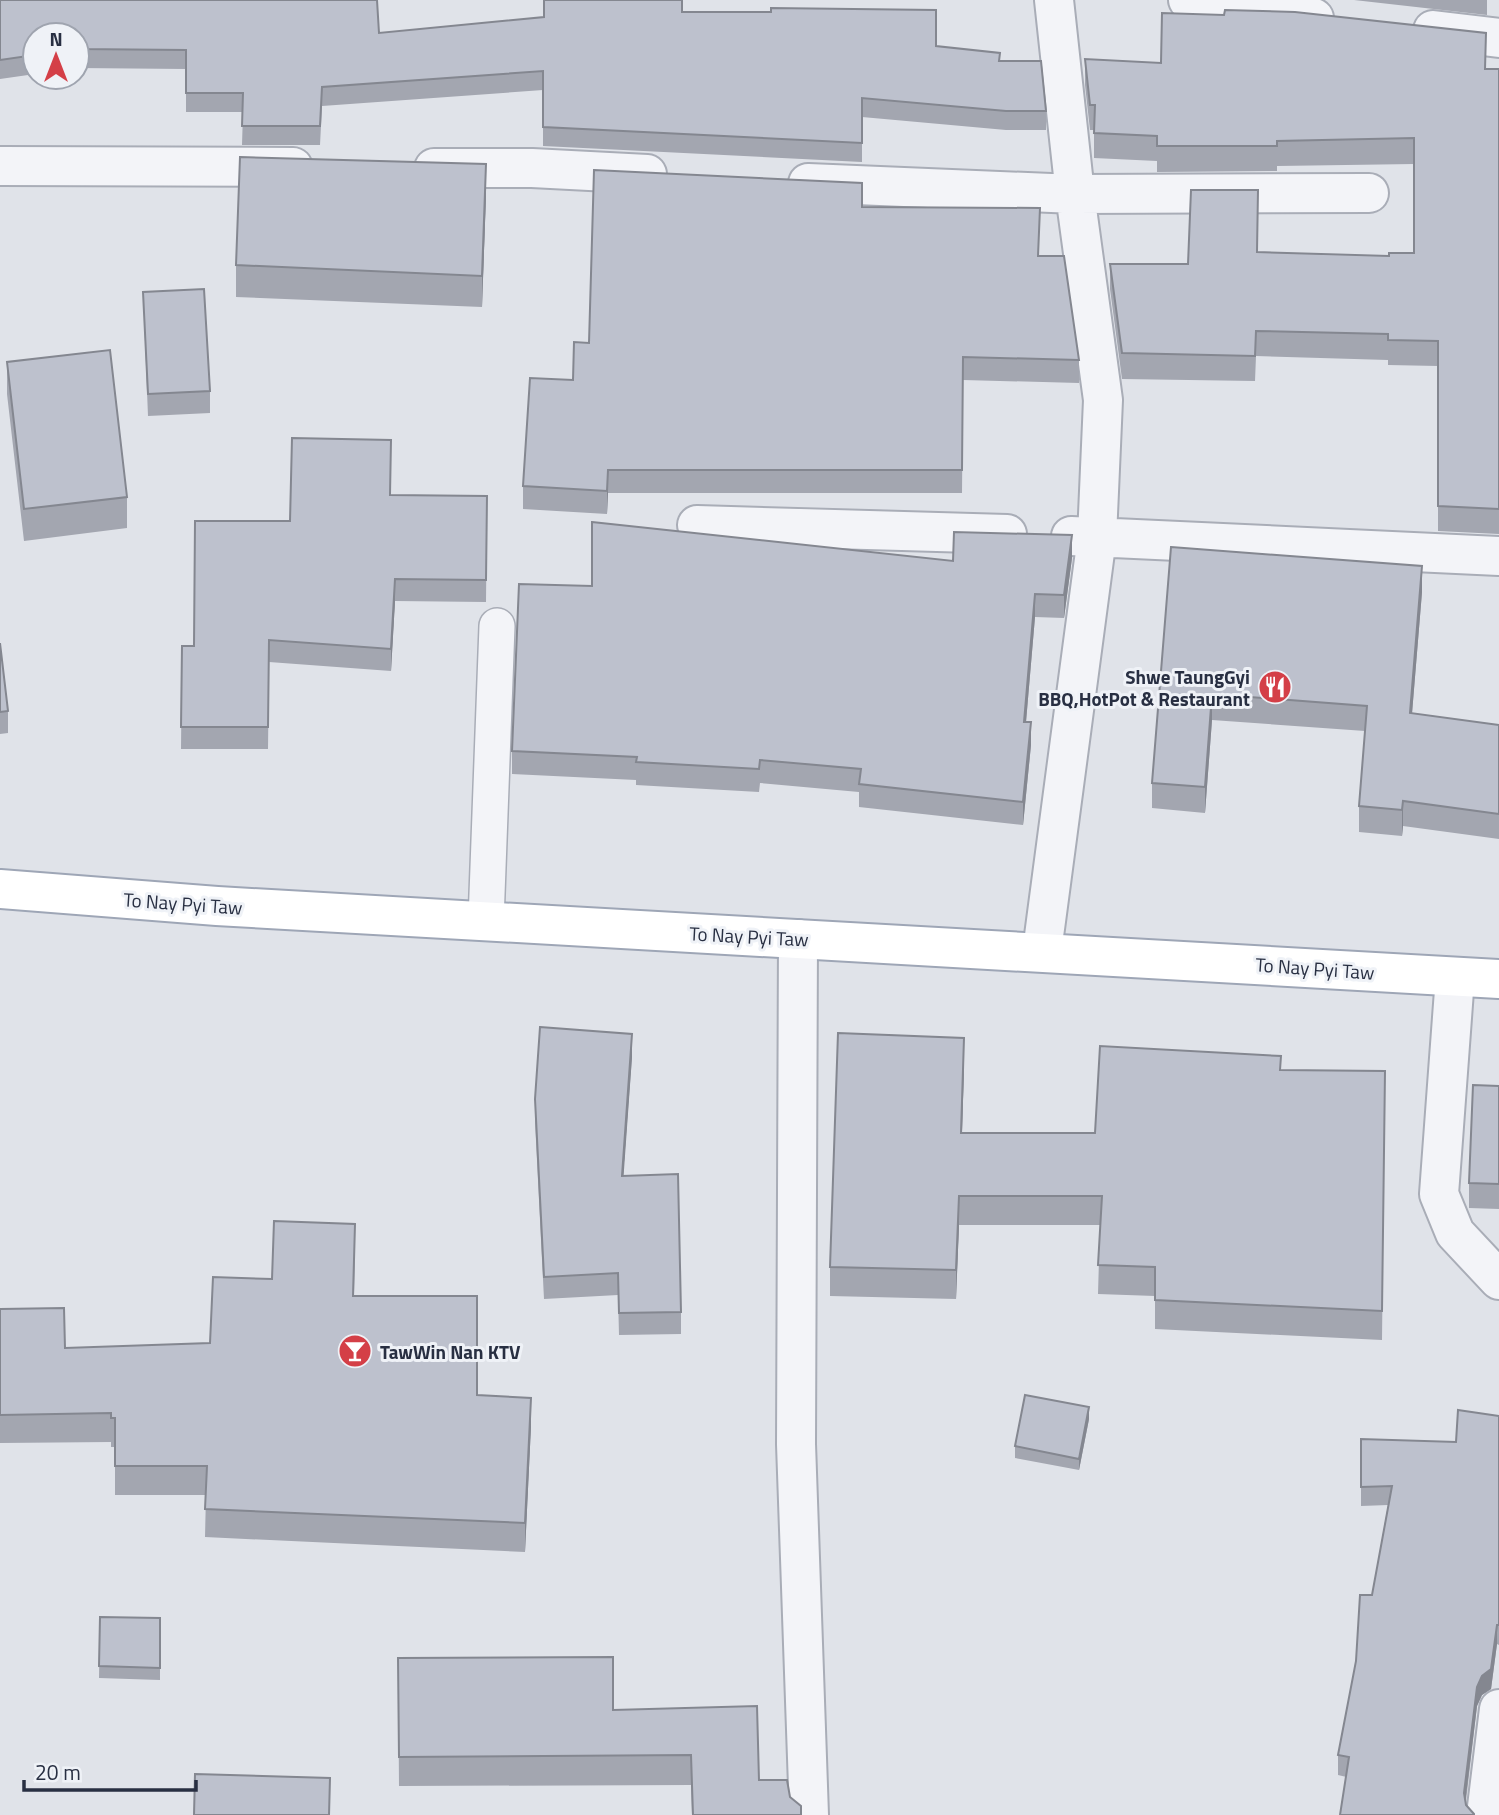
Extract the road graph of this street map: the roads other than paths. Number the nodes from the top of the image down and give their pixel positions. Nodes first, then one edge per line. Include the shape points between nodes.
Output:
1 (1054, 0) edge
2 (1188, 0) edge
3 (1346, 21) edge
4 (1402, 27) edge
5 (1499, 37) edge
6 (0, 166) edge
7 (328, 167) edge
8 (396, 167) edge
9 (684, 176) edge
10 (767, 181) edge
11 (1369, 193) dead end
12 (1075, 194) junction
13 (696, 525) dead end
14 (1097, 537) junction
15 (1499, 556) edge
16 (497, 626) dead end
17 (0, 889) edge
18 (486, 921) junction
19 (798, 939) junction
20 (1042, 951) junction
21 (1455, 977) junction
22 (1499, 979) edge
23 (1499, 1280) edge
24 (1499, 1709) edge
25 (809, 1815) edge
26 (1486, 1815) edge

1 - 12 street
2 - 3 street
4 - 5 street
6 - 7 street
8 - 9 street
10 - 12 street
11 - 12 street
12 - 14 street via 1103,400
13 - 14 street
14 - 15 street
14 - 20 street
16 - 18 lane
17 - 18 main road, To Nay Pyi Taw
18 - 19 main road, To Nay Pyi Taw
19 - 20 main road, To Nay Pyi Taw
19 - 25 street via 796,1444
20 - 21 main road, To Nay Pyi Taw
21 - 22 main road, To Nay Pyi Taw
21 - 23 street via 1439,1194 1455,1233
24 - 26 street

